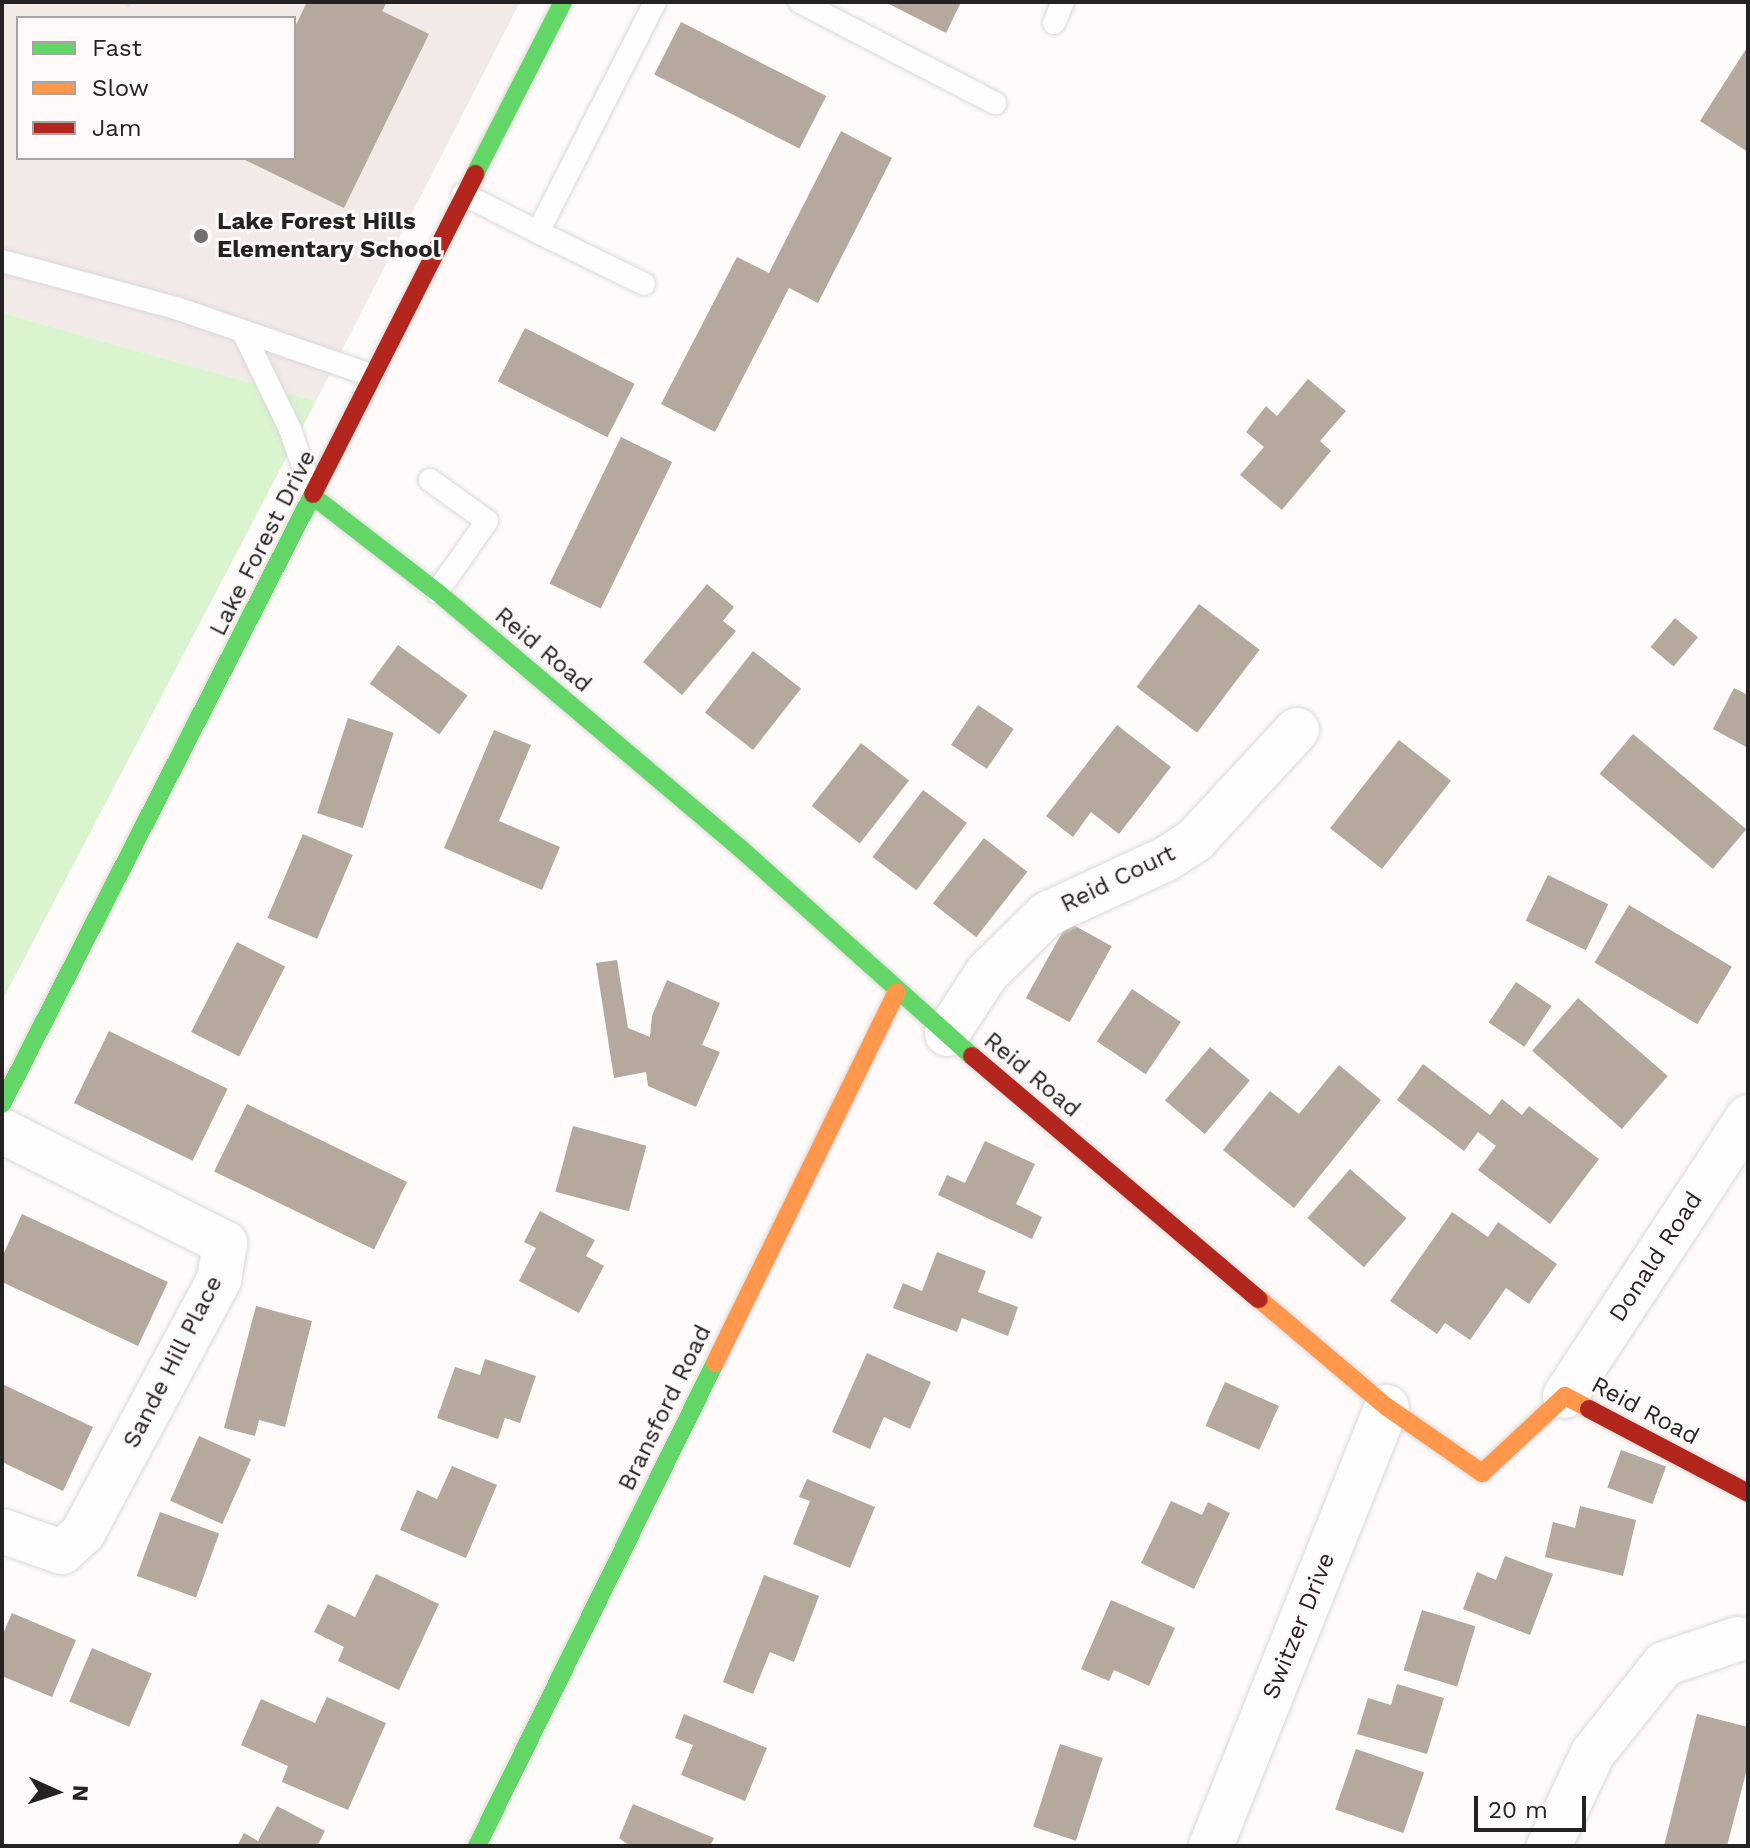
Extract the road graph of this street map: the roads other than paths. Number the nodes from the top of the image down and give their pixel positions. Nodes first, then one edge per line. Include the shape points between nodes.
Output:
1 (563, 2) edge
2 (655, 2) edge
3 (800, 2) edge
4 (1063, 2) edge
5 (1054, 23) dead end
6 (995, 103) dead end
7 (463, 194) junction
8 (538, 232) junction
9 (2, 261) edge
10 (644, 284) dead end
11 (243, 332) junction
12 (373, 376) junction
13 (430, 480) dead end
14 (314, 497) junction
15 (437, 592) junction
16 (1297, 730) dead end
17 (897, 992) junction
18 (947, 1034) junction
19 (2, 1104) edge
20 (1748, 1117) edge
21 (2, 1131) edge
22 (1565, 1396) junction
23 (1387, 1407) junction
24 (1748, 1493) edge
25 (2, 1531) edge
26 (1738, 1639) dead end
27 (477, 1846) edge
28 (1211, 1846) edge
29 (1549, 1846) edge

1 - 7 street, Lake Forest Drive
2 - 8 lane
3 - 6 lane
4 - 5 lane
7 - 8 lane
7 - 12 street, Lake Forest Drive
8 - 10 lane
9 - 11 lane
11 - 12 lane
11 - 14 lane via 290,429
12 - 14 street, Lake Forest Drive
13 - 15 lane via 487,521
14 - 15 street, Reid Road
14 - 19 street, Lake Forest Drive
15 - 17 street, Reid Road via 740,848
16 - 18 street, Reid Court via 1195,840 1166,859 1047,914 987,973
17 - 18 street, Reid Road
17 - 27 street, Bransford Road
18 - 23 street, Reid Road
20 - 22 street, Donald Road
21 - 25 street, Sande Hill Place via 225,1243 219,1280 83,1533 62,1552
22 - 23 street, Reid Road via 1482,1473
22 - 24 street, Reid Road
23 - 28 street, Switzer Drive
26 - 29 street via 1664,1664 1593,1753

